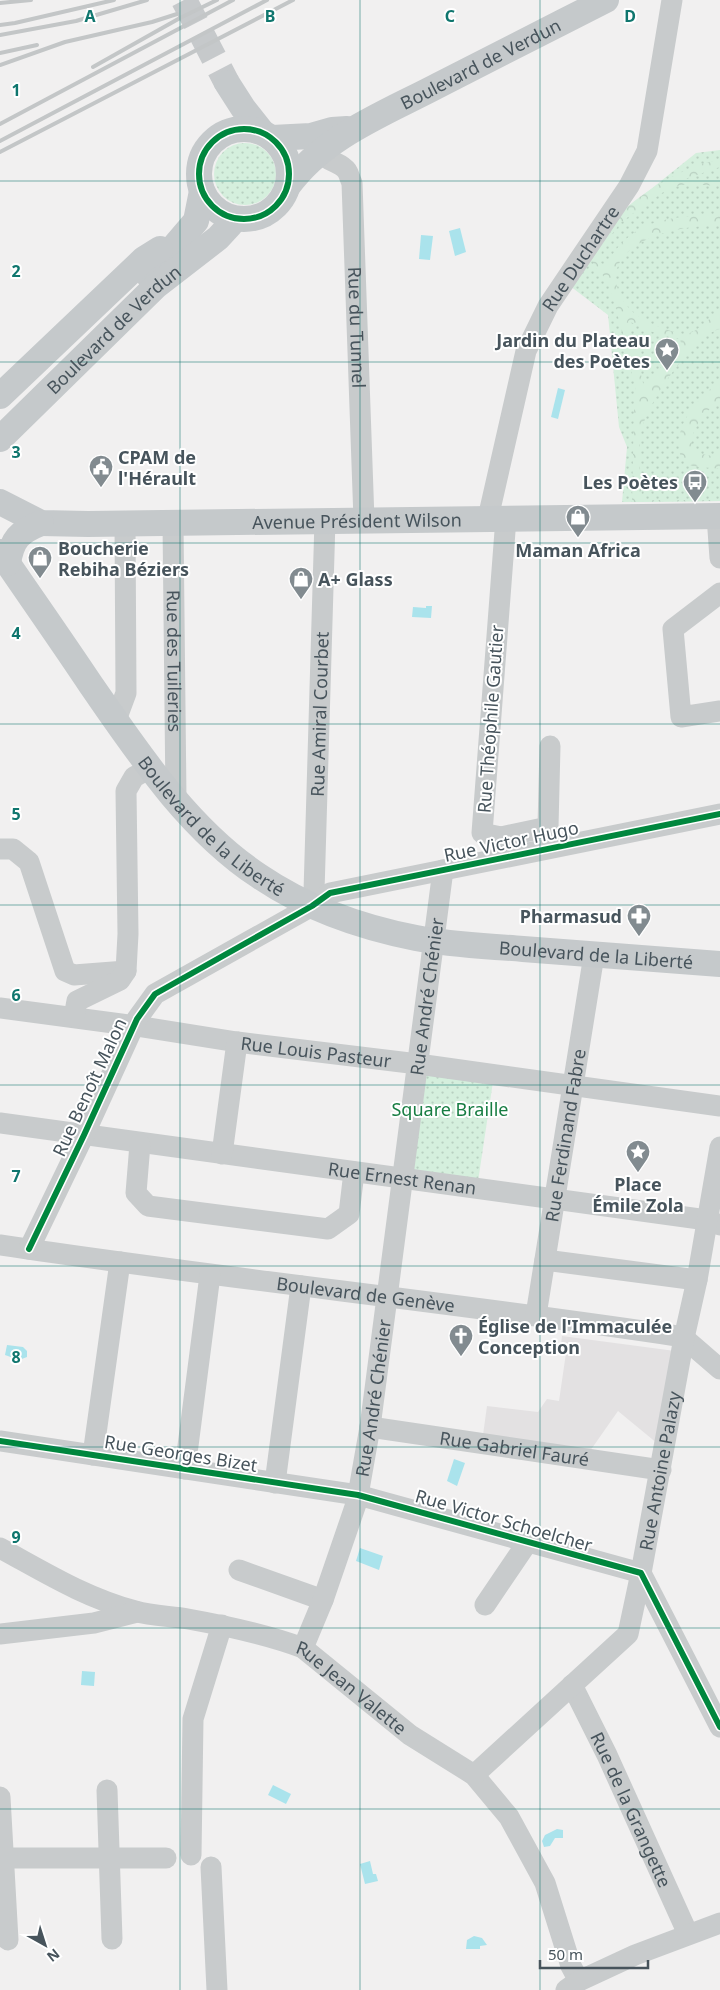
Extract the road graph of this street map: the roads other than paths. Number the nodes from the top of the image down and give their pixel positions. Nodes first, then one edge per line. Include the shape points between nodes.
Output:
1 (606, 0) edge
2 (672, 0) edge
3 (355, 129) junction
4 (225, 133) junction
5 (267, 135) junction
6 (321, 151) junction
7 (288, 186) junction
8 (202, 191) junction
9 (237, 222) junction
10 (186, 233) junction
11 (145, 280) junction
12 (0, 396) edge
13 (0, 418) edge
14 (0, 439) edge
15 (0, 502) edge
16 (718, 516) edge
17 (497, 518) junction
18 (325, 520) junction
19 (364, 520) junction
20 (41, 523) junction
21 (173, 523) junction
22 (125, 524) junction
23 (4, 557) edge
24 (720, 558) edge
25 (720, 593) edge
26 (720, 711) edge
27 (116, 720) junction
28 (550, 746) dead end
29 (150, 768) junction
30 (176, 799) junction
31 (720, 814) edge
32 (0, 849) edge
33 (444, 870) junction
34 (312, 906) junction
35 (435, 942) junction
36 (594, 955) junction
37 (720, 964) edge
38 (126, 971) junction
39 (0, 1008) edge
40 (74, 1017) junction
41 (136, 1026) junction
42 (237, 1042) junction
43 (418, 1064) junction
44 (574, 1086) junction
45 (720, 1106) edge
46 (0, 1124) edge
47 (84, 1135) junction
48 (140, 1144) junction
49 (720, 1147) edge
50 (222, 1154) junction
51 (354, 1172) junction
52 (403, 1179) junction
53 (556, 1198) junction
54 (714, 1223) edge
55 (0, 1245) edge
56 (29, 1249) junction
57 (545, 1260) junction
58 (120, 1262) junction
59 (210, 1275) junction
60 (697, 1280) junction
61 (301, 1286) junction
62 (387, 1296) junction
63 (536, 1315) junction
64 (691, 1344) junction
65 (720, 1349) edge
66 (720, 1369) edge
67 (370, 1427) junction
68 (0, 1441) edge
69 (93, 1455) junction
70 (185, 1469) junction
71 (661, 1470) junction
72 (275, 1483) junction
73 (358, 1495) junction
74 (527, 1543) junction
75 (0, 1548) edge
76 (239, 1570) dead end
77 (642, 1573) junction
78 (323, 1600) junction
79 (486, 1605) dead end
80 (138, 1612) junction
81 (222, 1625) junction
82 (0, 1634) edge
83 (303, 1648) junction
84 (572, 1685) junction
85 (720, 1727) edge
86 (474, 1775) junction
87 (108, 1790) dead end
88 (0, 1797) edge
89 (191, 1855) dead end
90 (109, 1857) junction
91 (1, 1858) edge
92 (166, 1858) dead end
93 (211, 1867) dead end
94 (720, 1923) edge
95 (688, 1934) junction
96 (112, 1939) dead end
97 (8, 1940) dead end
98 (572, 1985) edge
99 (217, 1990) edge

1 - 3 main road, Boulevard de Verdun
2 - 17 street, Rue Duchartre via 647,151 629,186 548,306 526,351
3 - 5 main road, Boulevard de Verdun via 295,138
3 - 6 main road, Boulevard de Verdun
4 - 5 main road via 250,129
4 - 5 main road via 230,110 227,83 243,108
4 - 8 main road via 213,141 204,154 200,167
5 - 7 main road via 284,152 289,168
6 - 7 main road, Boulevard de Verdun
6 - 19 street, Rue du Tunnel via 324,157 346,170 352,183
7 - 9 main road via 272,210
8 - 9 main road via 219,211
8 - 10 main road, Boulevard de Verdun via 196,221
9 - 11 main road, Boulevard de Verdun
9 - 14 main road, Boulevard de Verdun via 156,286
10 - 11 main road, Boulevard de Verdun
10 - 12 main road, Boulevard de Verdun via 144,259
11 - 13 main road, Boulevard de Verdun
15 - 20 main road, Avenue Président Wilson
16 - 17 main road, Avenue Président Wilson
16 - 24 street
17 - 19 main road, Avenue Président Wilson
17 - 28 street, Rue Théophile Gautier via 482,833 501,837 548,827
18 - 19 main road, Avenue Président Wilson
18 - 21 main road, Avenue Président Wilson
18 - 34 street, Rue Amiral Courbet
20 - 22 main road, Avenue Président Wilson
20 - 23 main road, Boulevard de la Liberté via 16,537
21 - 22 main road, Avenue Président Wilson
21 - 30 street, Rue des Tuileries
22 - 27 street via 126,693
23 - 27 main road, Boulevard de la Liberté
25 - 26 street via 673,629 681,717
27 - 29 main road, Boulevard de la Liberté
29 - 30 main road, Boulevard de la Liberté
29 - 38 street via 134,777 126,791
30 - 34 main road, Boulevard de la Liberté via 240,862 273,886
31 - 33 street, Rue Victor Hugo
32 - 38 street via 13,849 29,862 65,971 74,975
33 - 34 street, Rue Victor Hugo via 330,893
33 - 35 street, Rue André Chénier
34 - 35 main road, Boulevard de la Liberté via 365,926
34 - 41 street, Rue Benoît Malon via 155,994 137,1019
35 - 36 main road, Boulevard de la Liberté
35 - 43 street, Rue André Chénier
36 - 37 main road, Boulevard de la Liberté
36 - 44 street, Rue Ferdinand Fabre
38 - 40 street via 120,980 77,1001
39 - 40 street, Rue Louis Pasteur
40 - 41 street, Rue Louis Pasteur
41 - 42 street, Rue Louis Pasteur
41 - 47 street, Rue Benoît Malon
42 - 43 street, Rue Louis Pasteur
42 - 50 street
43 - 44 street, Rue Louis Pasteur
43 - 52 street, Rue André Chénier
44 - 45 street, Rue Louis Pasteur
44 - 53 street, Rue Ferdinand Fabre
46 - 47 street, Rue Ernest Renan
47 - 48 street, Rue Ernest Renan
47 - 56 street, Rue Benoît Malon
48 - 50 street, Rue Ernest Renan
48 - 51 street via 136,1193 148,1206 328,1229 349,1214
49 - 54 street, Rue Antoine Palazy
50 - 51 street, Rue Ernest Renan
51 - 52 street, Rue Ernest Renan
52 - 53 street, Rue Ernest Renan
52 - 62 street, Rue André Chénier
53 - 54 street, Rue Ernest Renan
53 - 57 street, Rue Ferdinand Fabre
54 - 60 street, Rue Antoine Palazy
55 - 56 street, Boulevard de Genève
56 - 58 street, Boulevard de Genève
57 - 60 street
57 - 63 street, Rue Ferdinand Fabre
58 - 59 street, Boulevard de Genève
58 - 69 street
59 - 61 street, Boulevard de Genève
59 - 70 street
60 - 64 street, Rue Antoine Palazy
61 - 62 street, Boulevard de Genève
61 - 72 street
62 - 63 street, Boulevard de Genève
62 - 67 street, Rue André Chénier
63 - 64 street, Boulevard de Genève
64 - 65 street, Boulevard de Genève
64 - 66 street
64 - 71 street, Rue Antoine Palazy
67 - 71 street, Rue Gabriel Fauré
67 - 73 street, Rue André Chénier
68 - 69 street, Rue Georges Bizet
69 - 70 street, Rue Georges Bizet
70 - 72 street, Rue Georges Bizet
71 - 77 street, Rue Antoine Palazy
72 - 73 street, Rue Georges Bizet
73 - 74 street, Rue Victor Schoelcher
73 - 78 street, Rue André Chénier
74 - 77 street, Rue Victor Schoelcher
74 - 79 street
75 - 80 street, Rue Jean Valette via 79,1592
76 - 78 street
77 - 84 street, Rue Antoine Palazy via 628,1634
77 - 85 street
78 - 83 street, Rue André Chénier
80 - 81 street, Rue Jean Valette
80 - 82 street via 94,1623
81 - 83 street, Rue Jean Valette
81 - 89 street via 193,1719
83 - 86 street, Rue Jean Valette via 410,1735
84 - 86 street, Rue Antoine Palazy
84 - 95 street, Rue de la Grangette
86 - 98 street, Rue Jean Valette via 509,1817 545,1883 571,1966
87 - 90 street
88 - 91 street
90 - 91 street
90 - 92 street
90 - 96 street
91 - 97 street
93 - 99 street
94 - 95 street
95 - 98 street

